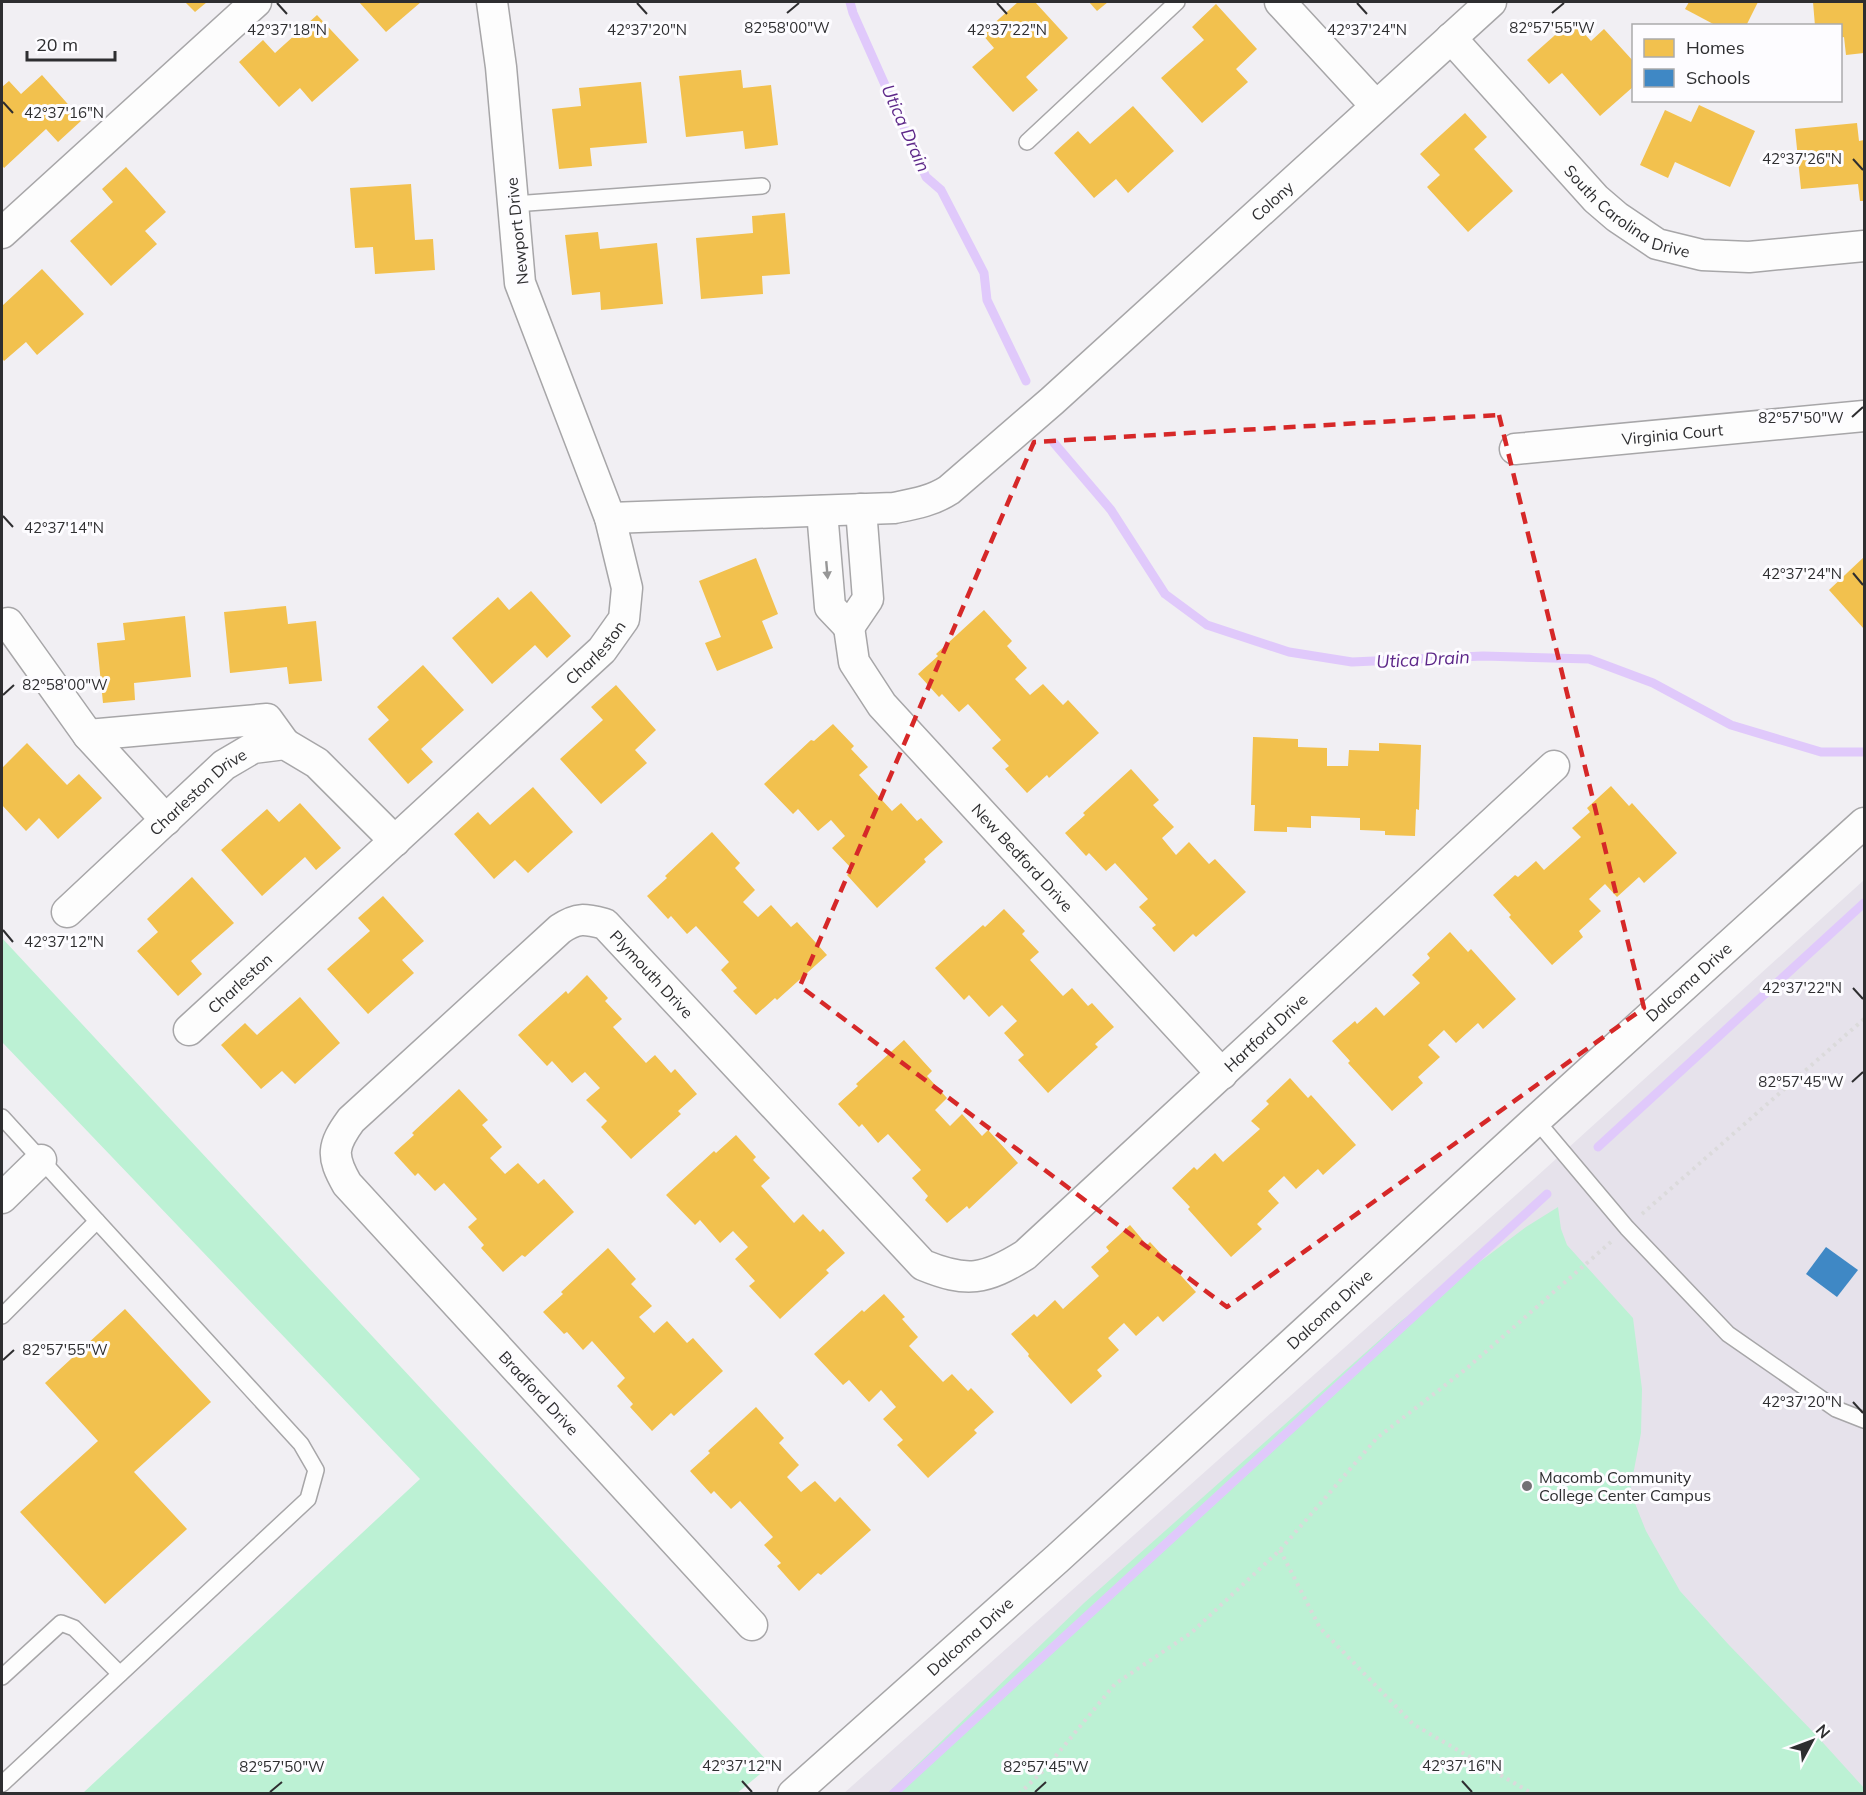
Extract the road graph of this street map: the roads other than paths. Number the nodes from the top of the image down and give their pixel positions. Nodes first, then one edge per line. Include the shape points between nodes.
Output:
1 (256, 2) edge
2 (492, 2) edge
3 (1177, 2) edge
4 (1280, 2) edge
5 (1491, 2) edge
6 (1451, 38) junction
7 (1376, 106) junction
8 (1027, 142) dead end
9 (762, 186) dead end
10 (514, 204) junction
11 (2, 233) edge
12 (1864, 246) edge
13 (1864, 416) edge
14 (1515, 448) dead end
15 (861, 509) junction
16 (822, 511) junction
17 (610, 518) junction
18 (8, 623) dead end
19 (849, 627) junction
20 (88, 735) junction
21 (285, 744) junction
22 (1554, 766) dead end
23 (166, 820) junction
24 (1864, 823) edge
25 (395, 841) junction
26 (67, 912) dead end
27 (189, 1030) dead end
28 (1222, 1074) junction
29 (2, 1117) edge
30 (1536, 1120) junction
31 (335, 1156) joint
32 (41, 1160) junction
33 (2, 1198) edge
34 (97, 1221) junction
35 (965, 1277) joint
36 (2, 1316) edge
37 (1864, 1420) edge
38 (752, 1625) dead end
39 (120, 1674) junction
40 (2, 1677) edge
41 (2, 1784) edge
42 (793, 1794) edge

1 - 11 street
2 - 10 street, Newport Drive
3 - 8 lane
4 - 7 street
5 - 6 street, Colony
6 - 7 street, Colony
6 - 12 street, South Carolina Drive via 1596,199 1657,244 1702,255 1749,257
7 - 15 street, Colony via 949,490 923,502
9 - 10 lane
10 - 17 street, Newport Drive via 520,283
13 - 14 street, Virginia Court
15 - 16 street
15 - 19 street via 868,599
16 - 17 street
16 -> 19 street via 830,607
17 - 25 street, Charleston via 627,588 624,619 602,650
18 - 20 street
19 - 28 street, New Bedford Drive via 854,662 882,705
20 - 21 street via 267,719
20 - 23 street
21 - 23 street, Charleston Drive via 253,748 225,765
21 - 25 street via 317,763
22 - 28 street, Hartford Drive
23 - 26 street, Charleston Drive
24 - 30 street, Dalcoma Drive
25 - 27 street, Charleston
28 - 35 street, Hartford Drive via 1025,1255 982,1277
29 - 32 lane
30 - 37 lane via 1627,1228 1728,1334 1836,1409
30 - 42 street, Dalcoma Drive via 1058,1558
31 - 35 street, Plymouth Drive via 337,1144 351,1120 560,929 584,918 605,924 923,1265 947,1275
31 - 38 street, Bradford Drive via 347,1184
32 - 33 street
32 - 34 lane
34 - 36 lane
34 - 39 lane via 301,1444 316,1470 308,1499
39 - 40 lane via 74,1628 62,1623
39 - 41 lane

